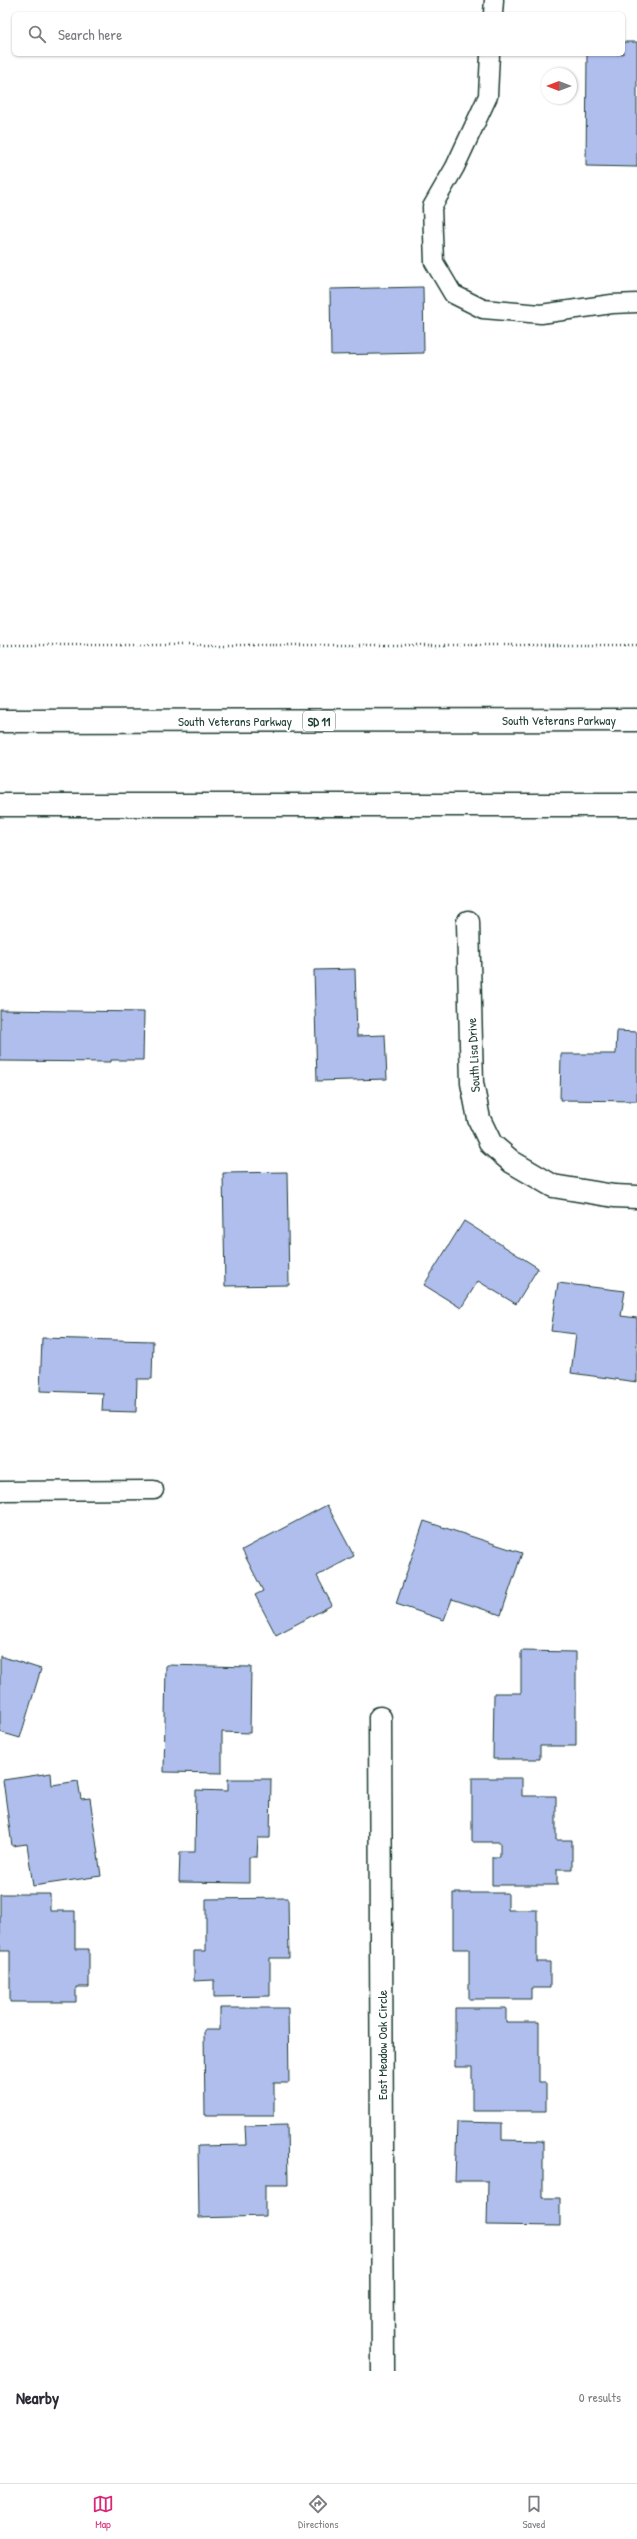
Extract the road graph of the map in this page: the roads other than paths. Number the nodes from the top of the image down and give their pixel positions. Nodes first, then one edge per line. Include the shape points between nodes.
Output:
1 (494, 0) edge
2 (493, 12) edge
3 (490, 56) edge
4 (637, 303) edge
5 (637, 720) edge
6 (0, 721) edge
7 (0, 805) edge
8 (637, 805) edge
9 (468, 922) dead end
10 (637, 1196) edge
11 (154, 1490) dead end
12 (0, 1492) edge
13 (380, 1718) dead end
14 (383, 2371) edge

1 - 2 lane
3 - 4 lane via 488,96 456,167 432,207 434,262 453,294 483,309 541,314
5 - 6 main road, South Veterans Parkway / SD 11
7 - 8 main road
9 - 10 main road, South Lisa Drive via 472,1083 479,1119 491,1144 512,1162 553,1186 614,1196
11 - 12 lane
13 - 14 main road, East Meadow Oak Circle

